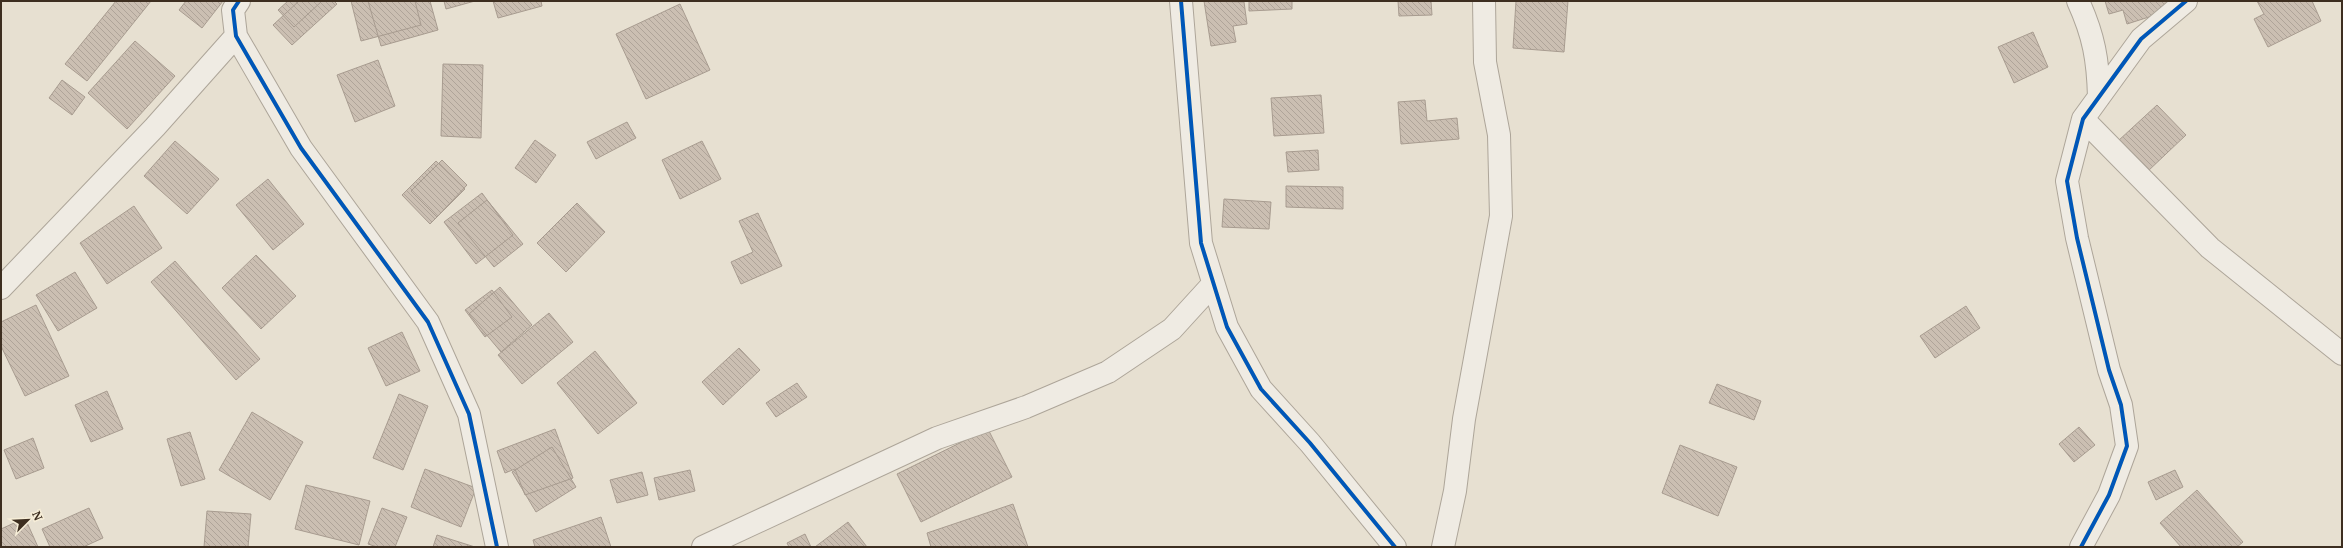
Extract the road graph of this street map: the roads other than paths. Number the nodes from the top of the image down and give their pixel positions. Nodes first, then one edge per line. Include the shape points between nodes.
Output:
1 (239, 1) edge
2 (1181, 1) edge
3 (1484, 1) edge
4 (2078, 1) edge
5 (2186, 1) edge
6 (236, 36) junction
7 (2099, 97) junction
8 (2083, 119) junction
9 (1213, 284) junction
10 (1, 288) edge
11 (2342, 354) edge
12 (497, 547) edge
13 (704, 547) edge
14 (1395, 547) edge
15 (1443, 547) edge
16 (2081, 547) edge

1 - 6 street via 233,10
2 - 9 street via 1201,243
3 - 15 street via 1486,62 1499,135 1501,216 1464,419 1455,491
4 - 7 street via 2086,18 2098,60
5 - 7 street via 2141,39
6 - 10 street via 150,132
6 - 12 street via 301,148 428,322 469,414
7 - 8 street
8 - 11 street via 2210,248
8 - 16 street via 2067,181 2077,238 2120,405 2126,446 2109,495
9 - 13 street via 1172,329 1108,372 1026,407 937,438
9 - 14 street via 1227,327 1261,389 1310,443

